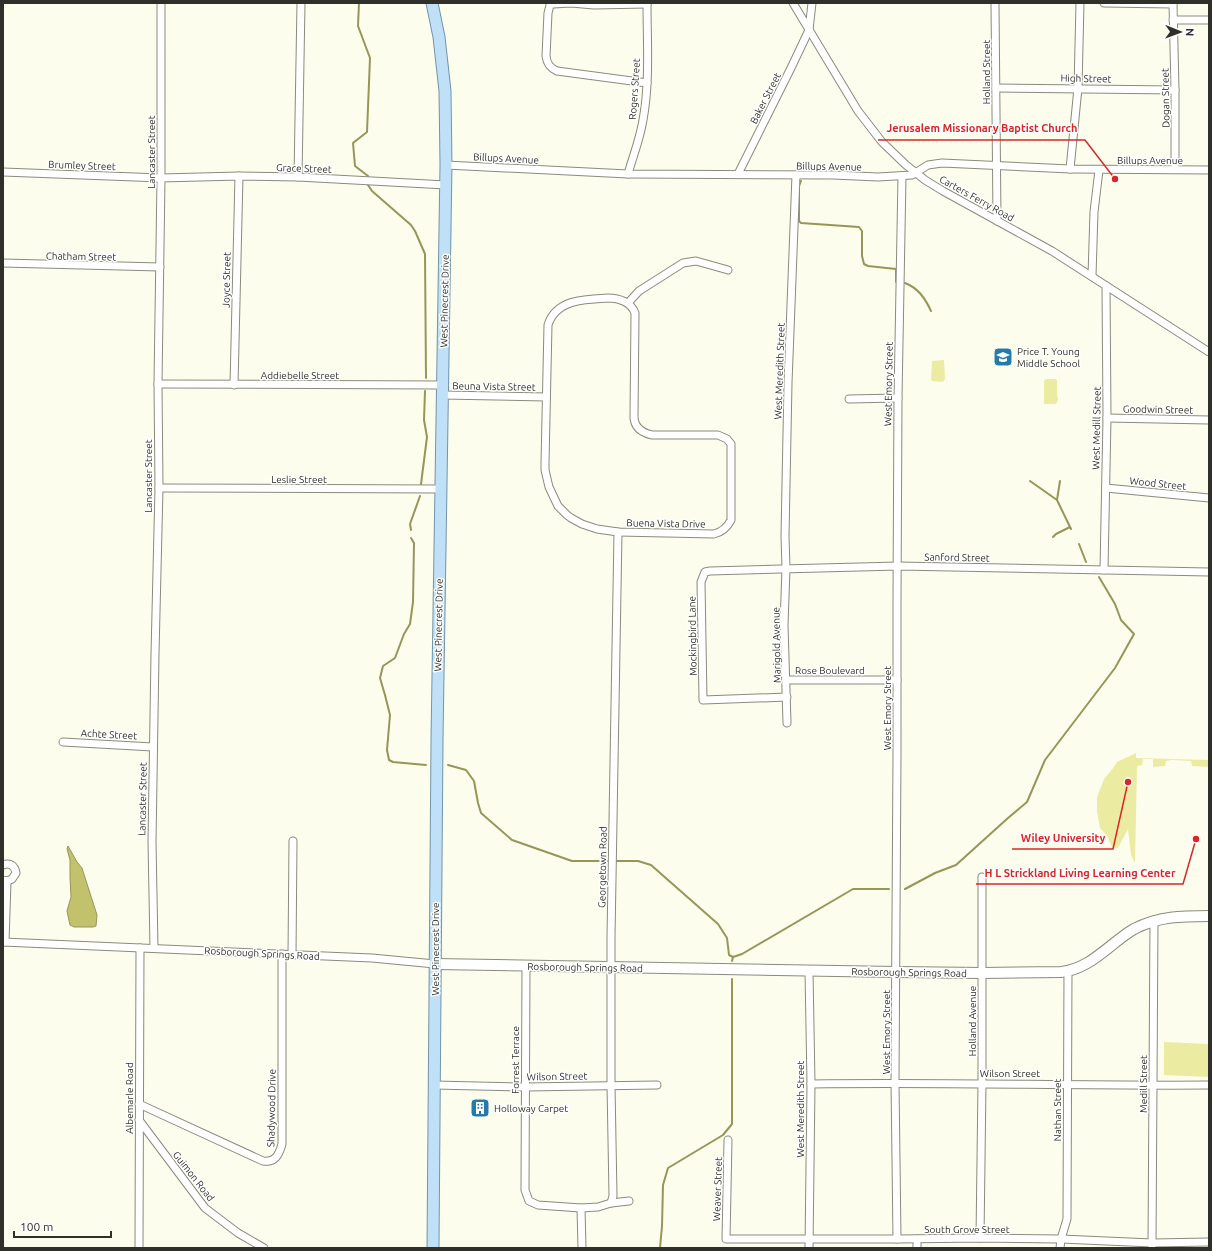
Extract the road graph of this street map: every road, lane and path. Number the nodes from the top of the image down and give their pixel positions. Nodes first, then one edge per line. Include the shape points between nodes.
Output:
1 (161, 3) edge
2 (301, 3) edge
3 (432, 3) edge
4 (647, 3) edge
5 (793, 3) edge
6 (812, 3) edge
7 (995, 3) edge
8 (1080, 3) edge
9 (1104, 3) edge
10 (553, 4) edge
11 (1173, 4) edge
12 (1173, 20) junction
13 (1209, 20) edge
14 (809, 30) junction
15 (647, 83) junction
16 (996, 88) junction
17 (1078, 88) junction
18 (1175, 90) junction
19 (996, 165) junction
20 (446, 166) junction
21 (1070, 169) junction
22 (1099, 170) junction
23 (1175, 170) junction
24 (1209, 170) edge
25 (3, 172) edge
26 (916, 173) junction
27 (628, 174) junction
28 (738, 174) junction
29 (796, 175) junction
30 (239, 176) junction
31 (902, 176) junction
32 (298, 177) junction
33 (161, 178) junction
34 (446, 185) junction
35 (996, 221) junction
36 (3, 263) edge
37 (160, 267) junction
38 (728, 270) dead end
39 (1092, 276) junction
40 (1106, 286) junction
41 (628, 303) junction
42 (1209, 352) edge
43 (158, 384) junction
44 (234, 385) junction
45 (442, 390) junction
46 (546, 397) junction
47 (898, 398) junction
48 (850, 399) dead end
49 (1107, 418) junction
50 (1209, 420) edge
51 (159, 488) junction
52 (1106, 488) junction
53 (440, 489) junction
54 (1209, 498) edge
55 (618, 532) junction
56 (898, 566) junction
57 (786, 568) junction
58 (1104, 570) junction
59 (705, 572) joint
60 (1209, 572) edge
61 (786, 680) junction
62 (897, 680) junction
63 (787, 697) junction
64 (787, 722) dead end
65 (63, 742) dead end
66 (153, 747) junction
67 (293, 842) dead end
68 (3, 865) edge
69 (982, 877) dead end
70 (5, 880) edge
71 (1209, 916) edge
72 (1154, 920) junction
73 (4, 942) edge
74 (140, 948) junction
75 (154, 948) junction
76 (282, 954) junction
77 (292, 955) junction
78 (435, 964) junction
79 (526, 966) junction
80 (611, 968) junction
81 (809, 971) junction
82 (1068, 971) junction
83 (896, 972) junction
84 (982, 973) junction
85 (895, 1082) junction
86 (982, 1083) junction
87 (811, 1084) junction
88 (1067, 1084) junction
89 (1209, 1084) edge
90 (434, 1085) junction
91 (611, 1085) junction
92 (657, 1085) dead end
93 (1153, 1085) junction
94 (525, 1087) junction
95 (139, 1104) junction
96 (139, 1119) junction
97 (728, 1140) dead end
98 (629, 1201) dead end
99 (611, 1203) junction
100 (581, 1208) junction
101 (980, 1238) junction
102 (726, 1239) joint
103 (808, 1239) junction
104 (896, 1239) junction
105 (917, 1239) junction
106 (1061, 1239) junction
107 (1209, 1242) edge
108 (1152, 1246) edge
109 (139, 1248) edge
110 (264, 1248) edge
111 (433, 1248) edge
112 (582, 1248) edge
113 (809, 1248) edge
114 (917, 1248) edge
115 (1060, 1248) edge

1 - 33 street, Lancaster Street
2 - 32 street
3 - 20 main road, West Pinecrest Drive via 445,91
4 - 10 street
4 - 15 street, Rogers Street
5 - 14 street, Carters Ferry Road
6 - 14 street
7 - 16 street, Holland Street
8 - 17 street
9 - 11 street
10 - 15 street via 550,5 548,13 546,56 550,68
11 - 12 street, Dogan Street
12 - 13 street
12 - 18 street, Dogan Street
14 - 26 street, Carters Ferry Road via 865,122 886,147
14 - 28 street, Baker Street
15 - 27 street, Rogers Street via 641,132
16 - 17 street, High Street
16 - 19 street, Holland Street
17 - 18 street, High Street
17 - 21 street
18 - 23 street, Dogan Street
19 - 21 street, Billups Avenue
19 - 26 street, Billups Avenue via 935,163
19 - 35 street, Holland Street
20 - 27 street, Billups Avenue
20 - 34 main road, West Pinecrest Drive
21 - 22 street, Billups Avenue
22 - 23 street, Billups Avenue
22 - 39 street via 1094,212
23 - 24 street, Billups Avenue
25 - 33 street, Brumley Street
26 - 31 street, Billups Avenue
26 - 35 street, Carters Ferry Road
27 - 28 street, Billups Avenue
28 - 29 street, Billups Avenue
29 - 31 street, Billups Avenue
29 - 57 street, West Meredith Street via 788,391
30 - 32 street, Grace Street
30 - 33 street, Grace Street
30 - 44 street, Joyce Street
31 - 47 street, West Emory Street
32 - 34 street, Grace Street
33 - 37 street, Lancaster Street
34 - 45 main road, West Pinecrest Drive
35 - 39 street, Carters Ferry Road
36 - 37 street, Chatham Street
37 - 43 street, Lancaster Street
38 - 41 street via 696,262 683,264 639,291
39 - 40 street, Carters Ferry Road
40 - 42 street, Carters Ferry Road
40 - 49 street, West Medill Street
41 - 46 street, Buena Vista Drive via 603,298 572,302 556,310 549,321 548,329
41 - 55 street, Buena Vista Drive via 636,317 636,424 643,432 649,434 718,435 727,439 731,448 731,520 726,527 714,534
43 - 44 street, Addiebelle Street
43 - 51 street, Lancaster Street
44 - 45 street, Addiebelle Street
45 - 46 street, Beuna Vista Street
45 - 53 main road, West Pinecrest Drive
46 - 55 street, Buena Vista Drive via 545,470 555,500 566,515 582,524
47 - 48 street
47 - 56 street, West Emory Street
49 - 50 street, Goodwin Street
49 - 52 street, West Medill Street
51 - 53 street, Leslie Street
51 - 66 street, Lancaster Street
52 - 54 street, Wood Street
52 - 58 street, West Medill Street
53 - 78 main road, West Pinecrest Drive
55 - 80 street, Georgetown Road
56 - 57 street, Sanford Street
56 - 58 street, Sanford Street
56 - 62 street, West Emory Street
57 - 59 street, Sanford Street
57 - 61 street, Marigold Avenue
58 - 60 street, Sanford Street
59 - 63 street, Mockingbird Lane via 701,582 703,700
61 - 62 street, Rose Boulevard
61 - 63 street, Marigold Avenue
62 - 83 street, West Emory Street
63 - 64 street, Marigold Avenue
65 - 66 street, Achte Street
66 - 75 street, Lancaster Street
67 - 77 street
68 - 70 street via 10,864 16,870 14,878
69 - 84 street, Holland Avenue
70 - 73 street
71 - 72 street, Rosborough Springs Road
72 - 82 street, Rosborough Springs Road via 1126,934 1084,965
72 - 93 street, Medill Street
73 - 74 street, Rosborough Springs Road
74 - 75 street, Rosborough Springs Road
74 - 95 street, Albemarle Road
75 - 76 street, Rosborough Springs Road
76 - 77 street, Rosborough Springs Road
76 - 95 street, Shadywood Drive via 282,1144 279,1155 267,1162 263,1161
77 - 78 street, Rosborough Springs Road via 381,958
78 - 79 street, Rosborough Springs Road
78 - 90 main road, West Pinecrest Drive
79 - 80 street, Rosborough Springs Road
79 - 94 street, Forrest Terrace
80 - 81 street, Rosborough Springs Road
80 - 91 street, Georgetown Road
81 - 83 street, Rosborough Springs Road
81 - 87 street, West Meredith Street
82 - 84 street, Rosborough Springs Road
82 - 88 street, Nathan Street
83 - 84 street, Rosborough Springs Road
83 - 85 street, West Emory Street
84 - 86 street, Holland Avenue
85 - 86 street, Wilson Street
85 - 87 street, Wilson Street
85 - 104 street, West Emory Street
86 - 88 street, Wilson Street
86 - 101 street, Holland Avenue
87 - 103 street, West Meredith Street
88 - 93 street, Wilson Street
88 - 106 street, Nathan Street via 1067,1219
89 - 93 street, Wilson Street
90 - 94 street, Wilson Street
90 - 111 main road, West Pinecrest Drive
91 - 92 street, Wilson Street
91 - 94 street, Wilson Street
91 - 99 street, Georgetown Road
93 - 108 street, Medill Street
94 - 100 street, Forrest Terrace via 525,1190 529,1201 538,1205
95 - 96 street, Albemarle Road
96 - 109 street, Albemarle Road
96 - 110 street, Guimon Road via 205,1208 238,1233
97 - 102 street, Weaver Street
98 - 99 street
99 - 100 street
100 - 112 street
101 - 105 street, South Grove Street
101 - 106 street, South Grove Street
102 - 103 street, South Grove Street
103 - 104 street, South Grove Street
103 - 113 street, West Meredith Street
104 - 105 street, South Grove Street
105 - 114 street
106 - 108 street, South Grove Street
106 - 115 street, Nathan Street
107 - 108 street, South Grove Street

